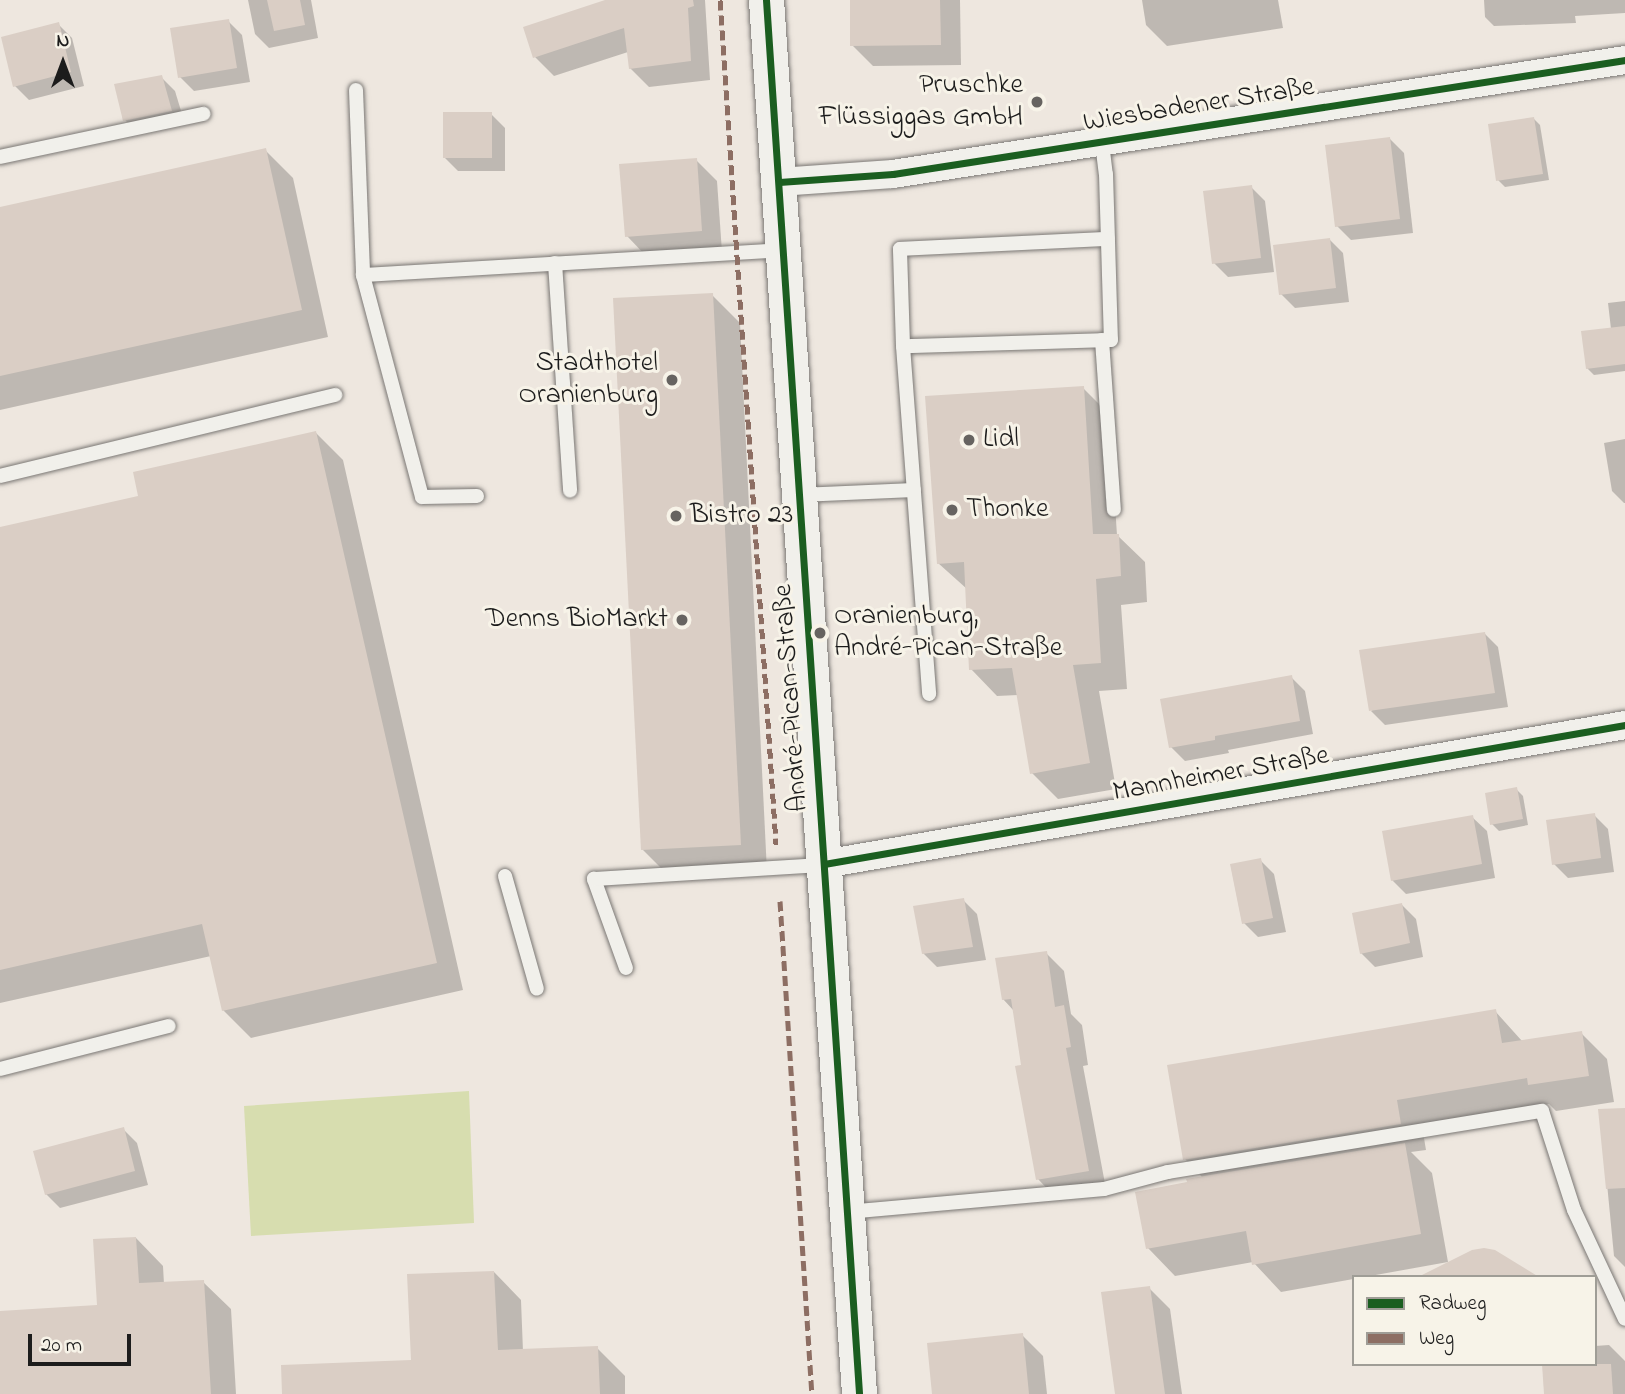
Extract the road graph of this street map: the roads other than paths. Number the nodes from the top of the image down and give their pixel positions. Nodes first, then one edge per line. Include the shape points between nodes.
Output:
1 (766, 0) edge
2 (1625, 60) edge
3 (356, 90) dead end
4 (203, 114) dead end
5 (1102, 143) junction
6 (0, 157) edge
7 (779, 182) junction
8 (1108, 239) junction
9 (783, 250) junction
10 (555, 263) junction
11 (363, 275) junction
12 (1102, 341) junction
13 (903, 346) junction
14 (335, 395) dead end
15 (0, 475) edge
16 (914, 490) junction
17 (569, 491) dead end
18 (799, 495) junction
19 (477, 496) dead end
20 (1114, 510) dead end
21 (929, 694) dead end
22 (1625, 725) edge
23 (824, 864) junction
24 (505, 876) dead end
25 (626, 968) dead end
26 (537, 989) dead end
27 (169, 1026) dead end
28 (0, 1069) edge
29 (847, 1212) junction
30 (1625, 1319) edge
31 (859, 1394) edge

1 - 7 street, André-Pican-Straße
2 - 5 street, Wiesbadener Straße
3 - 11 lane
4 - 6 lane
5 - 7 street, Wiesbadener Straße via 893,174
5 - 8 lane
7 - 9 street, André-Pican-Straße
8 - 12 lane via 1111,341
8 - 13 lane via 900,249
9 - 10 lane
9 - 18 street, André-Pican-Straße
10 - 11 lane
10 - 17 lane
11 - 19 lane via 422,498
12 - 13 lane
12 - 20 lane
13 - 16 lane
14 - 15 lane
16 - 18 lane
16 - 21 lane
18 - 23 street, André-Pican-Straße
22 - 23 street, Mannheimer Straße
23 - 25 lane via 594,879
23 - 29 street, André-Pican-Straße
24 - 26 lane
27 - 28 lane
29 - 30 lane via 1104,1189 1168,1172 1542,1111 1574,1210
29 - 31 street, André-Pican-Straße

